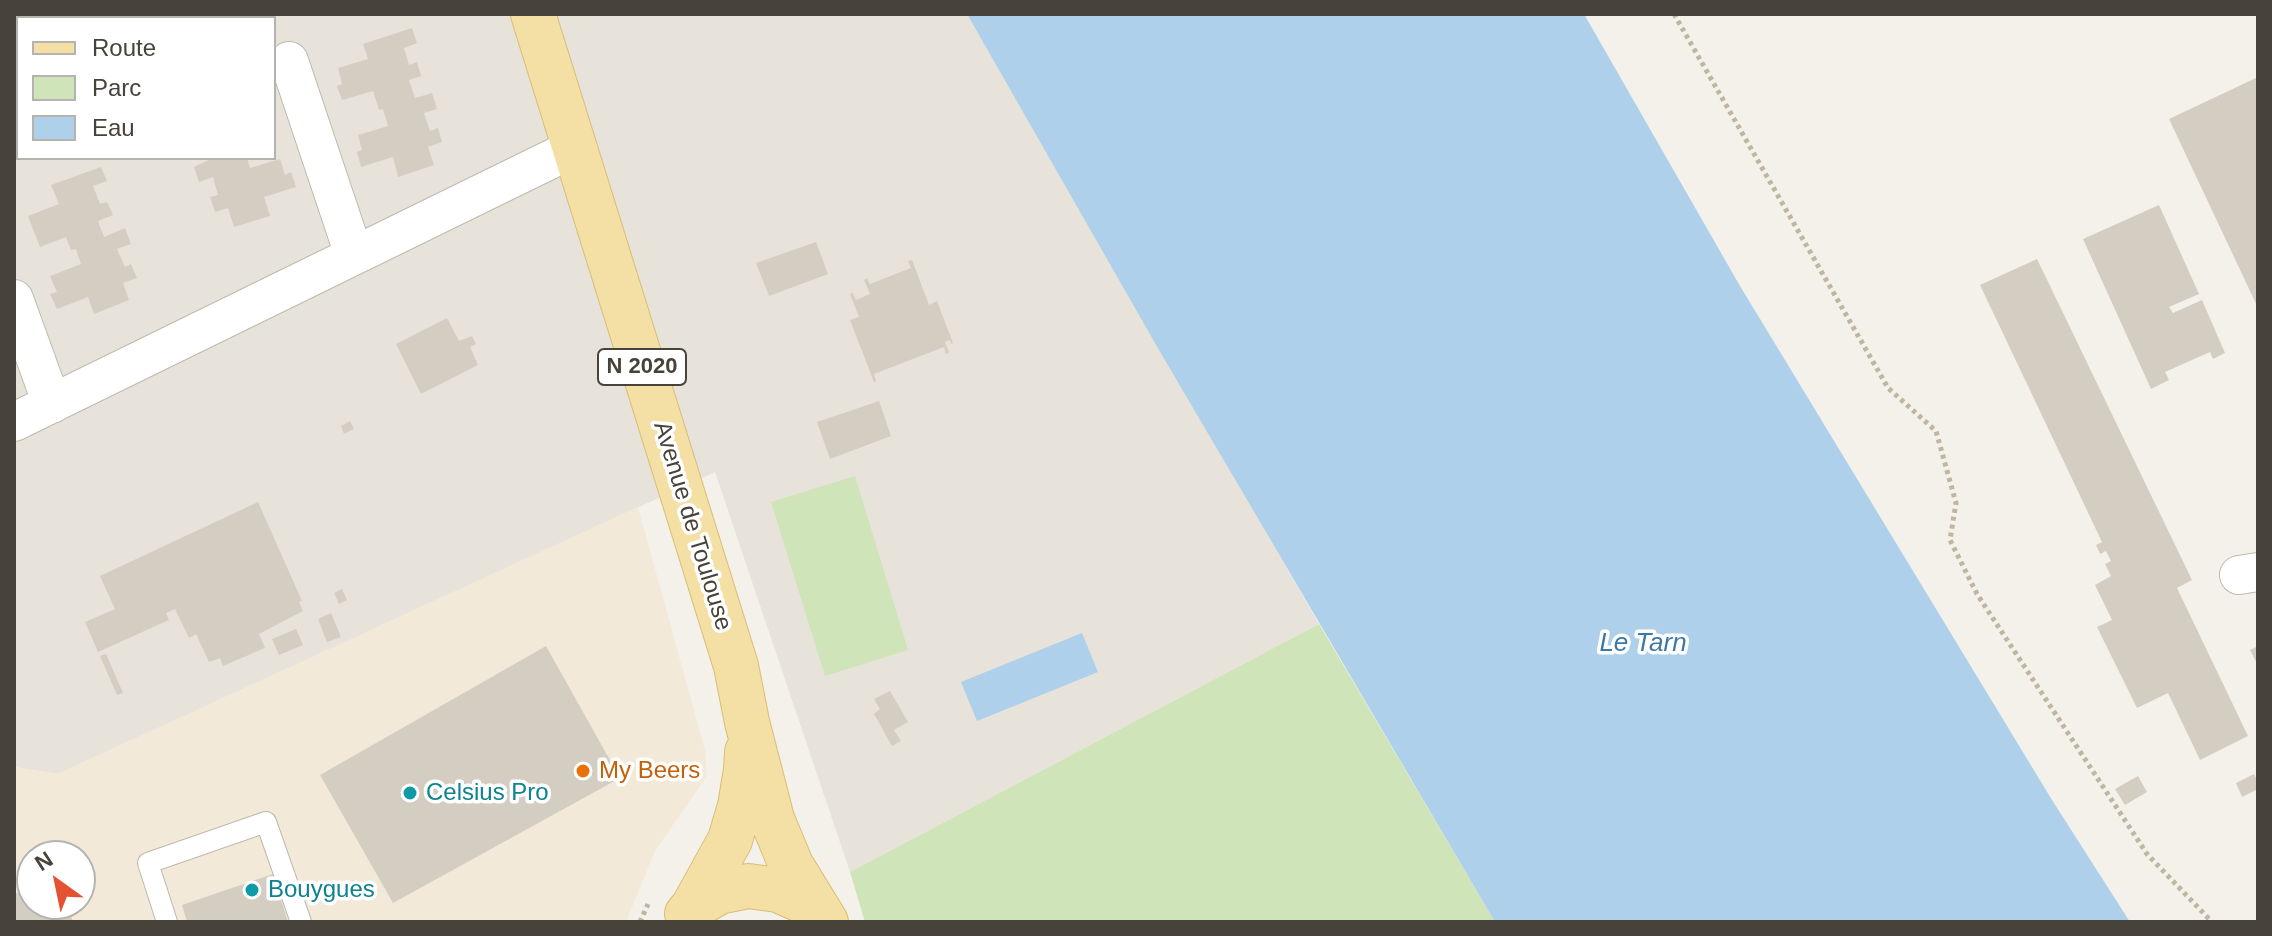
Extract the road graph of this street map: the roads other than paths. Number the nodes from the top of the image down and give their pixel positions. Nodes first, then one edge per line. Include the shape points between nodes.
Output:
1 (533, 14) edge
2 (289, 61) dead end
3 (574, 148) junction
4 (354, 255) junction
5 (14, 299) edge
6 (52, 404) junction
7 (14, 422) edge
8 (747, 722) junction
9 (674, 908) edge
10 (167, 922) edge
11 (301, 922) edge
12 (826, 922) edge

1 - 3 main road, Avenue de Toulouse / N 2020
2 - 4 street
3 - 4 street
3 - 8 main road, Avenue de Toulouse / N 2020 via 736,666
4 - 6 street
5 - 6 street
6 - 7 street
8 - 9 main road, Avenue de Toulouse via 746,770 730,840
8 - 12 main road, Avenue de Toulouse via 779,839
9 - 12 main road via 748,886 778,890 805,902
10 - 11 lane via 148,863 266,822

